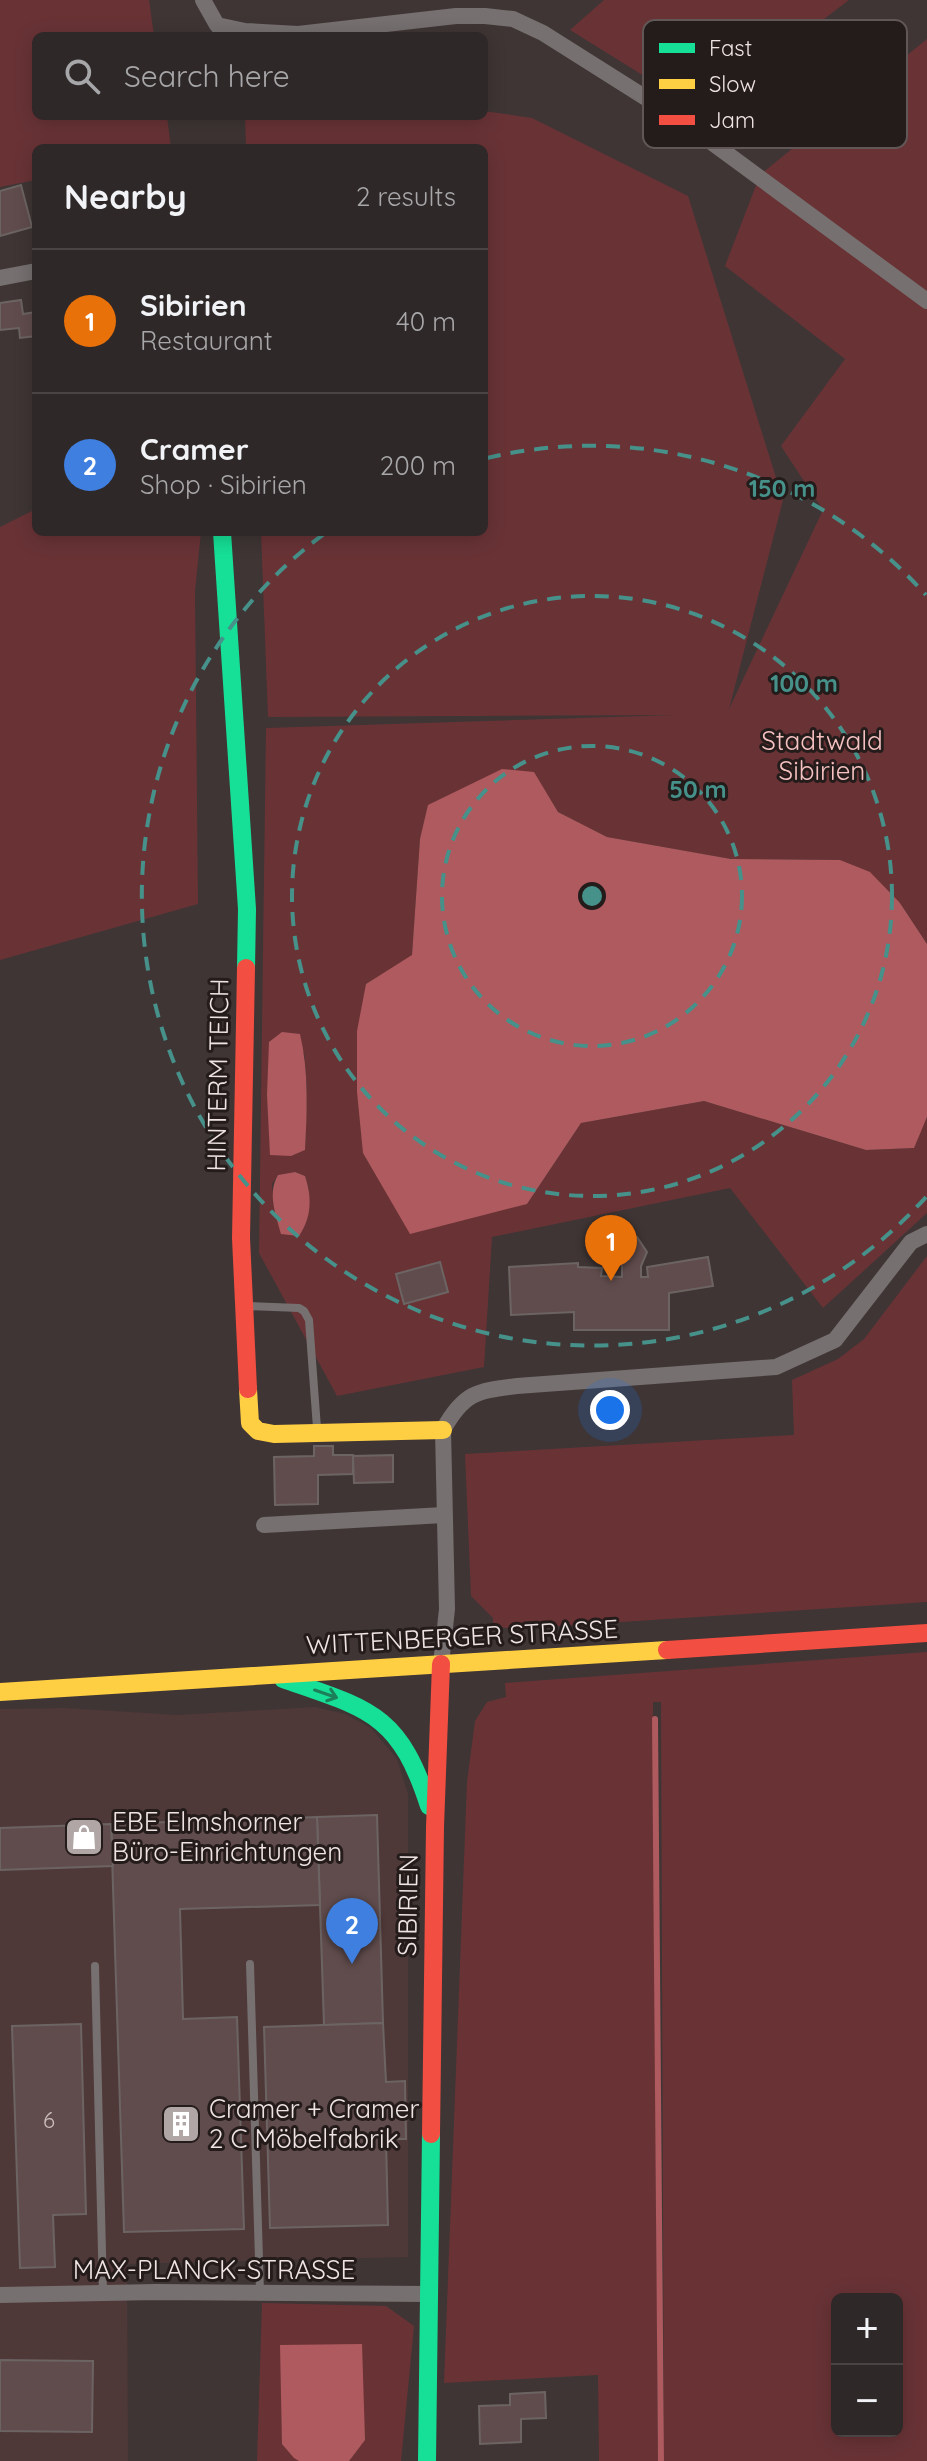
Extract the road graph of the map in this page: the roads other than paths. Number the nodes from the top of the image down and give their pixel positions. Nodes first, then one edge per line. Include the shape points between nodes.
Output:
1 (203, 0) edge
2 (263, 32) edge
3 (316, 32) edge
4 (643, 96) edge
5 (719, 148) edge
6 (32, 272) edge
7 (0, 278) edge
8 (927, 301) edge
9 (222, 536) edge
10 (927, 1234) edge
11 (244, 1306) junction
12 (443, 1430) junction
13 (317, 1433) junction
14 (444, 1515) junction
15 (264, 1525) dead end
16 (927, 1633) edge
17 (441, 1664) junction
18 (271, 1675) junction
19 (0, 1692) edge
20 (435, 1827) junction
21 (250, 1964) dead end
22 (95, 1966) dead end
23 (103, 2293) junction
24 (260, 2293) junction
25 (428, 2294) junction
26 (0, 2295) edge
27 (427, 2461) edge

1 - 2 street via 217,25
3 - 4 street via 456,16 513,19
5 - 8 street
6 - 7 street
9 - 11 street, HINTERM TEICH via 247,909
10 - 12 street via 911,1242 835,1340 776,1367 480,1391 456,1408
11 - 13 lane via 304,1311 309,1320
11 - 13 street, HINTERM TEICH via 250,1423 274,1434
12 - 13 street, HINTERM TEICH
12 - 14 street, SIBIRIEN
14 - 15 street
14 - 17 street, SIBIRIEN via 447,1609
16 - 17 street, WITTENBERGER STRASSE
17 - 18 street, WITTENBERGER STRASSE
17 - 20 street, SIBIRIEN
18 - 19 street, WITTENBERGER STRASSE
18 -> 20 street via 380,1718 408,1750
20 - 25 street, SIBIRIEN
21 - 24 lane
22 - 23 lane
23 - 24 street, MAX-PLANCK-STRASSE
23 - 26 street, MAX-PLANCK-STRASSE
24 - 25 street, MAX-PLANCK-STRASSE
25 - 27 street, SIBIRIEN

